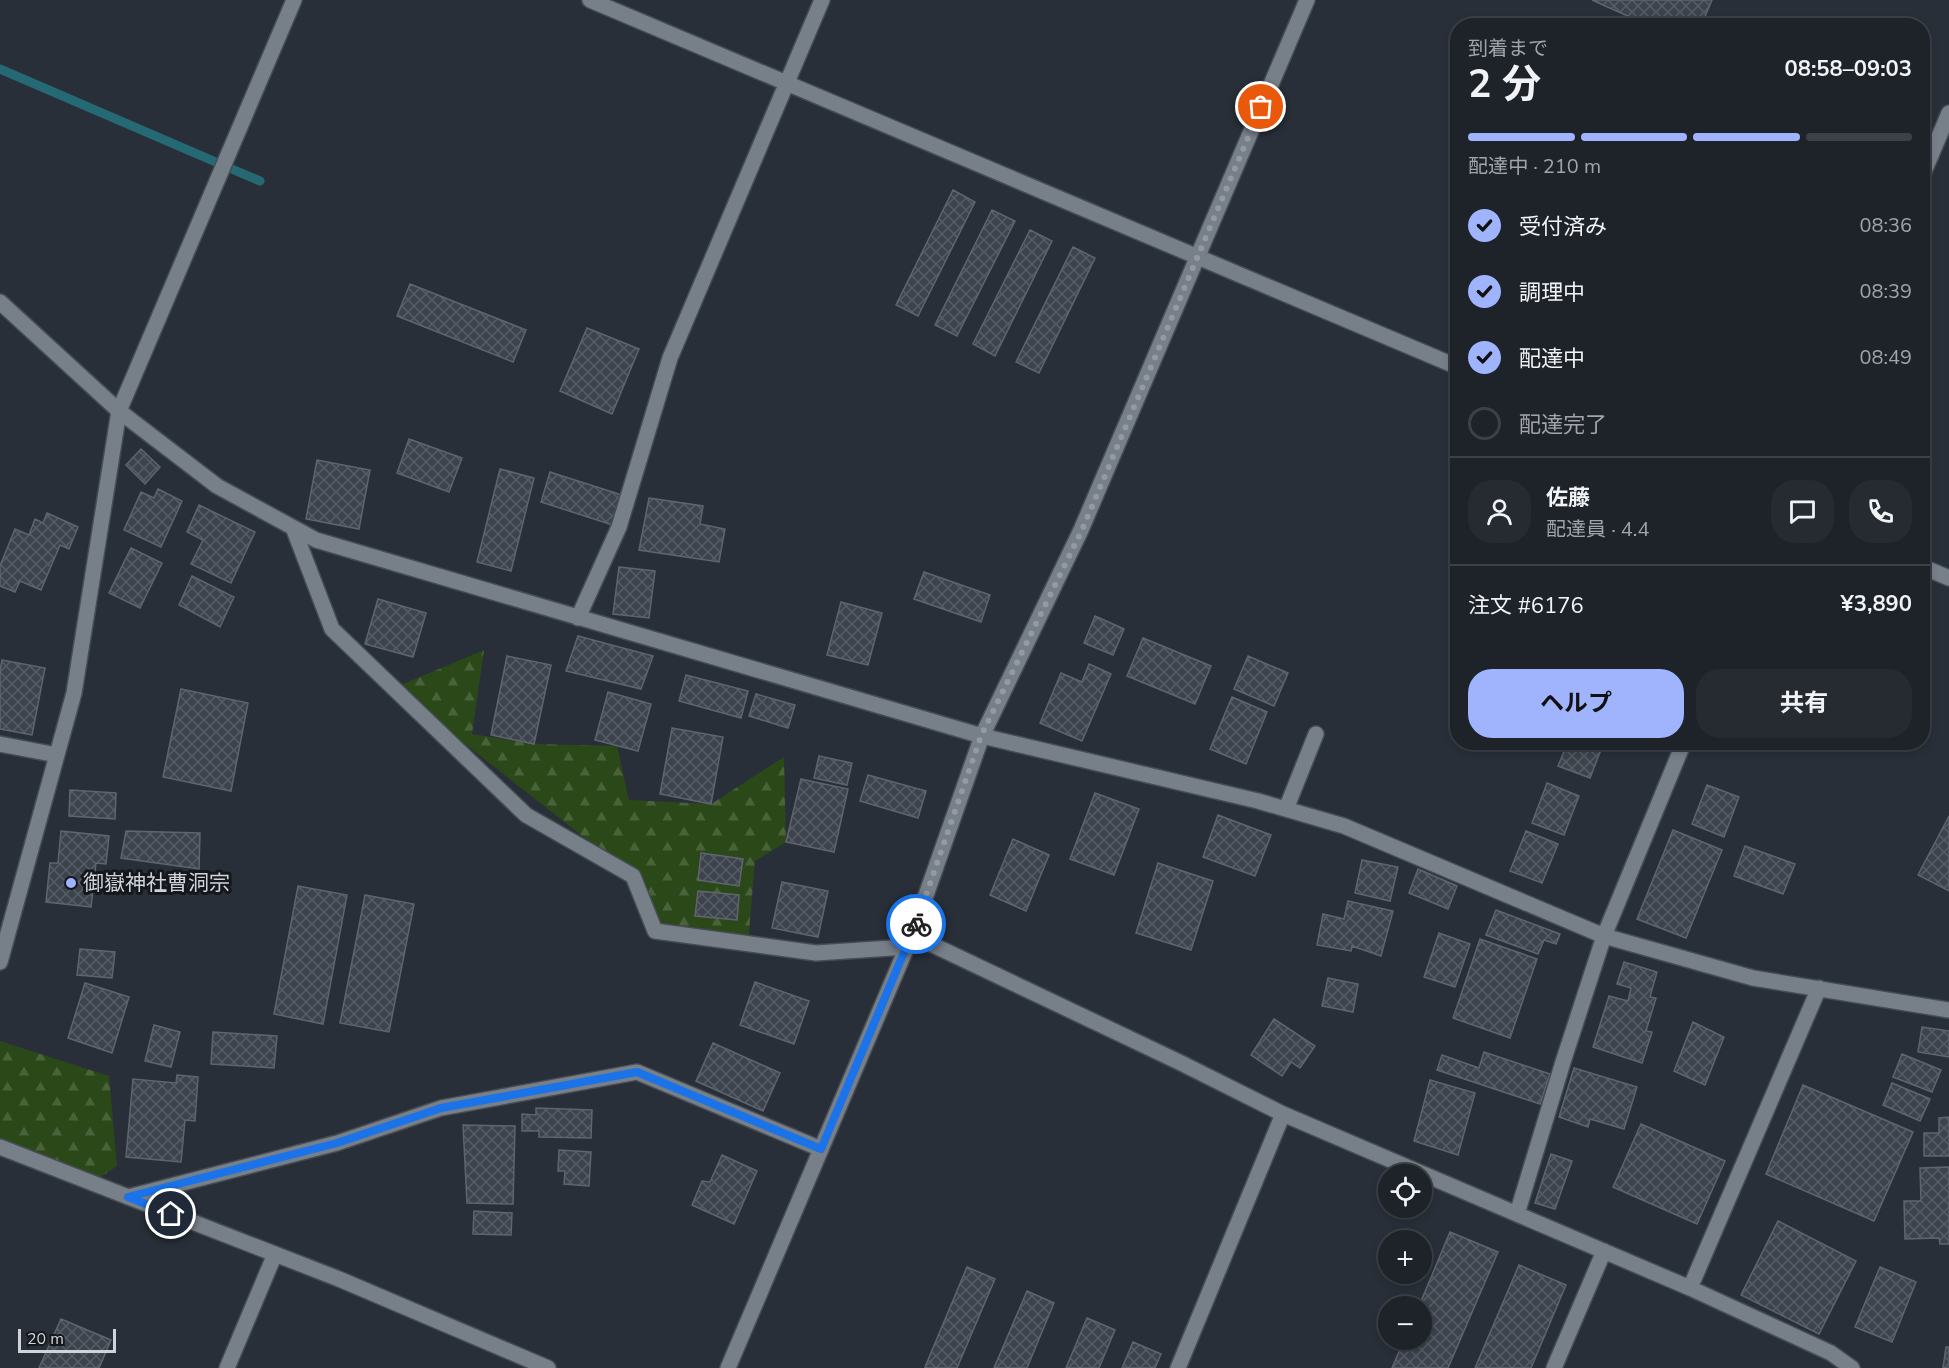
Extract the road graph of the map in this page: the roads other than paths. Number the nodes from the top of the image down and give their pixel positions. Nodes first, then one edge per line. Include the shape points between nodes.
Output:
1 (294, 0) edge
2 (590, 0) edge
3 (822, 0) edge
4 (1307, 0) edge
5 (787, 83) junction
6 (1949, 113) edge
7 (1930, 158) edge
8 (1198, 256) junction
9 (0, 302) edge
10 (1450, 364) edge
11 (119, 411) junction
12 (294, 530) junction
13 (1930, 570) edge
14 (1949, 578) edge
15 (578, 618) junction
16 (1316, 734) dead end
17 (981, 736) junction
18 (0, 744) edge
19 (1681, 750) edge
20 (57, 755) junction
21 (1286, 809) junction
22 (1604, 936) junction
23 (910, 941) junction
24 (0, 962) edge
25 (1819, 988) junction
26 (1949, 1010) edge
27 (1283, 1114) junction
28 (0, 1147) edge
29 (821, 1149) junction
30 (128, 1197) junction
31 (1516, 1214) junction
32 (1604, 1251) junction
33 (275, 1254) junction
34 (1690, 1288) junction
35 (227, 1368) edge
36 (548, 1368) edge
37 (728, 1368) edge
38 (1178, 1368) edge
39 (1554, 1368) edge
40 (1852, 1368) edge

1 - 11 street
2 - 5 street
3 - 5 street
4 - 8 street
5 - 8 street
5 - 15 street via 670,358 619,527
6 - 7 street
8 - 10 street
8 - 17 street via 1082,530
9 - 11 street
11 - 12 street via 217,486
11 - 20 street via 74,693
12 - 15 street via 347,550
12 - 23 street via 332,629 526,815 633,876 655,931 816,953
13 - 14 street
15 - 17 street
16 - 21 street
17 - 21 street
17 - 23 street
18 - 20 street
19 - 22 street
20 - 24 street
21 - 22 street via 1344,826
22 - 25 street via 1753,978
22 - 31 street
23 - 27 street
23 - 29 street
25 - 26 street
25 - 34 street
27 - 31 street
27 - 38 street
28 - 30 street
29 - 30 street via 637,1072 441,1108 337,1143
29 - 37 street
30 - 33 street
31 - 32 street
32 - 34 street
32 - 39 street
33 - 35 street
33 - 36 street
34 - 40 street via 1831,1353

